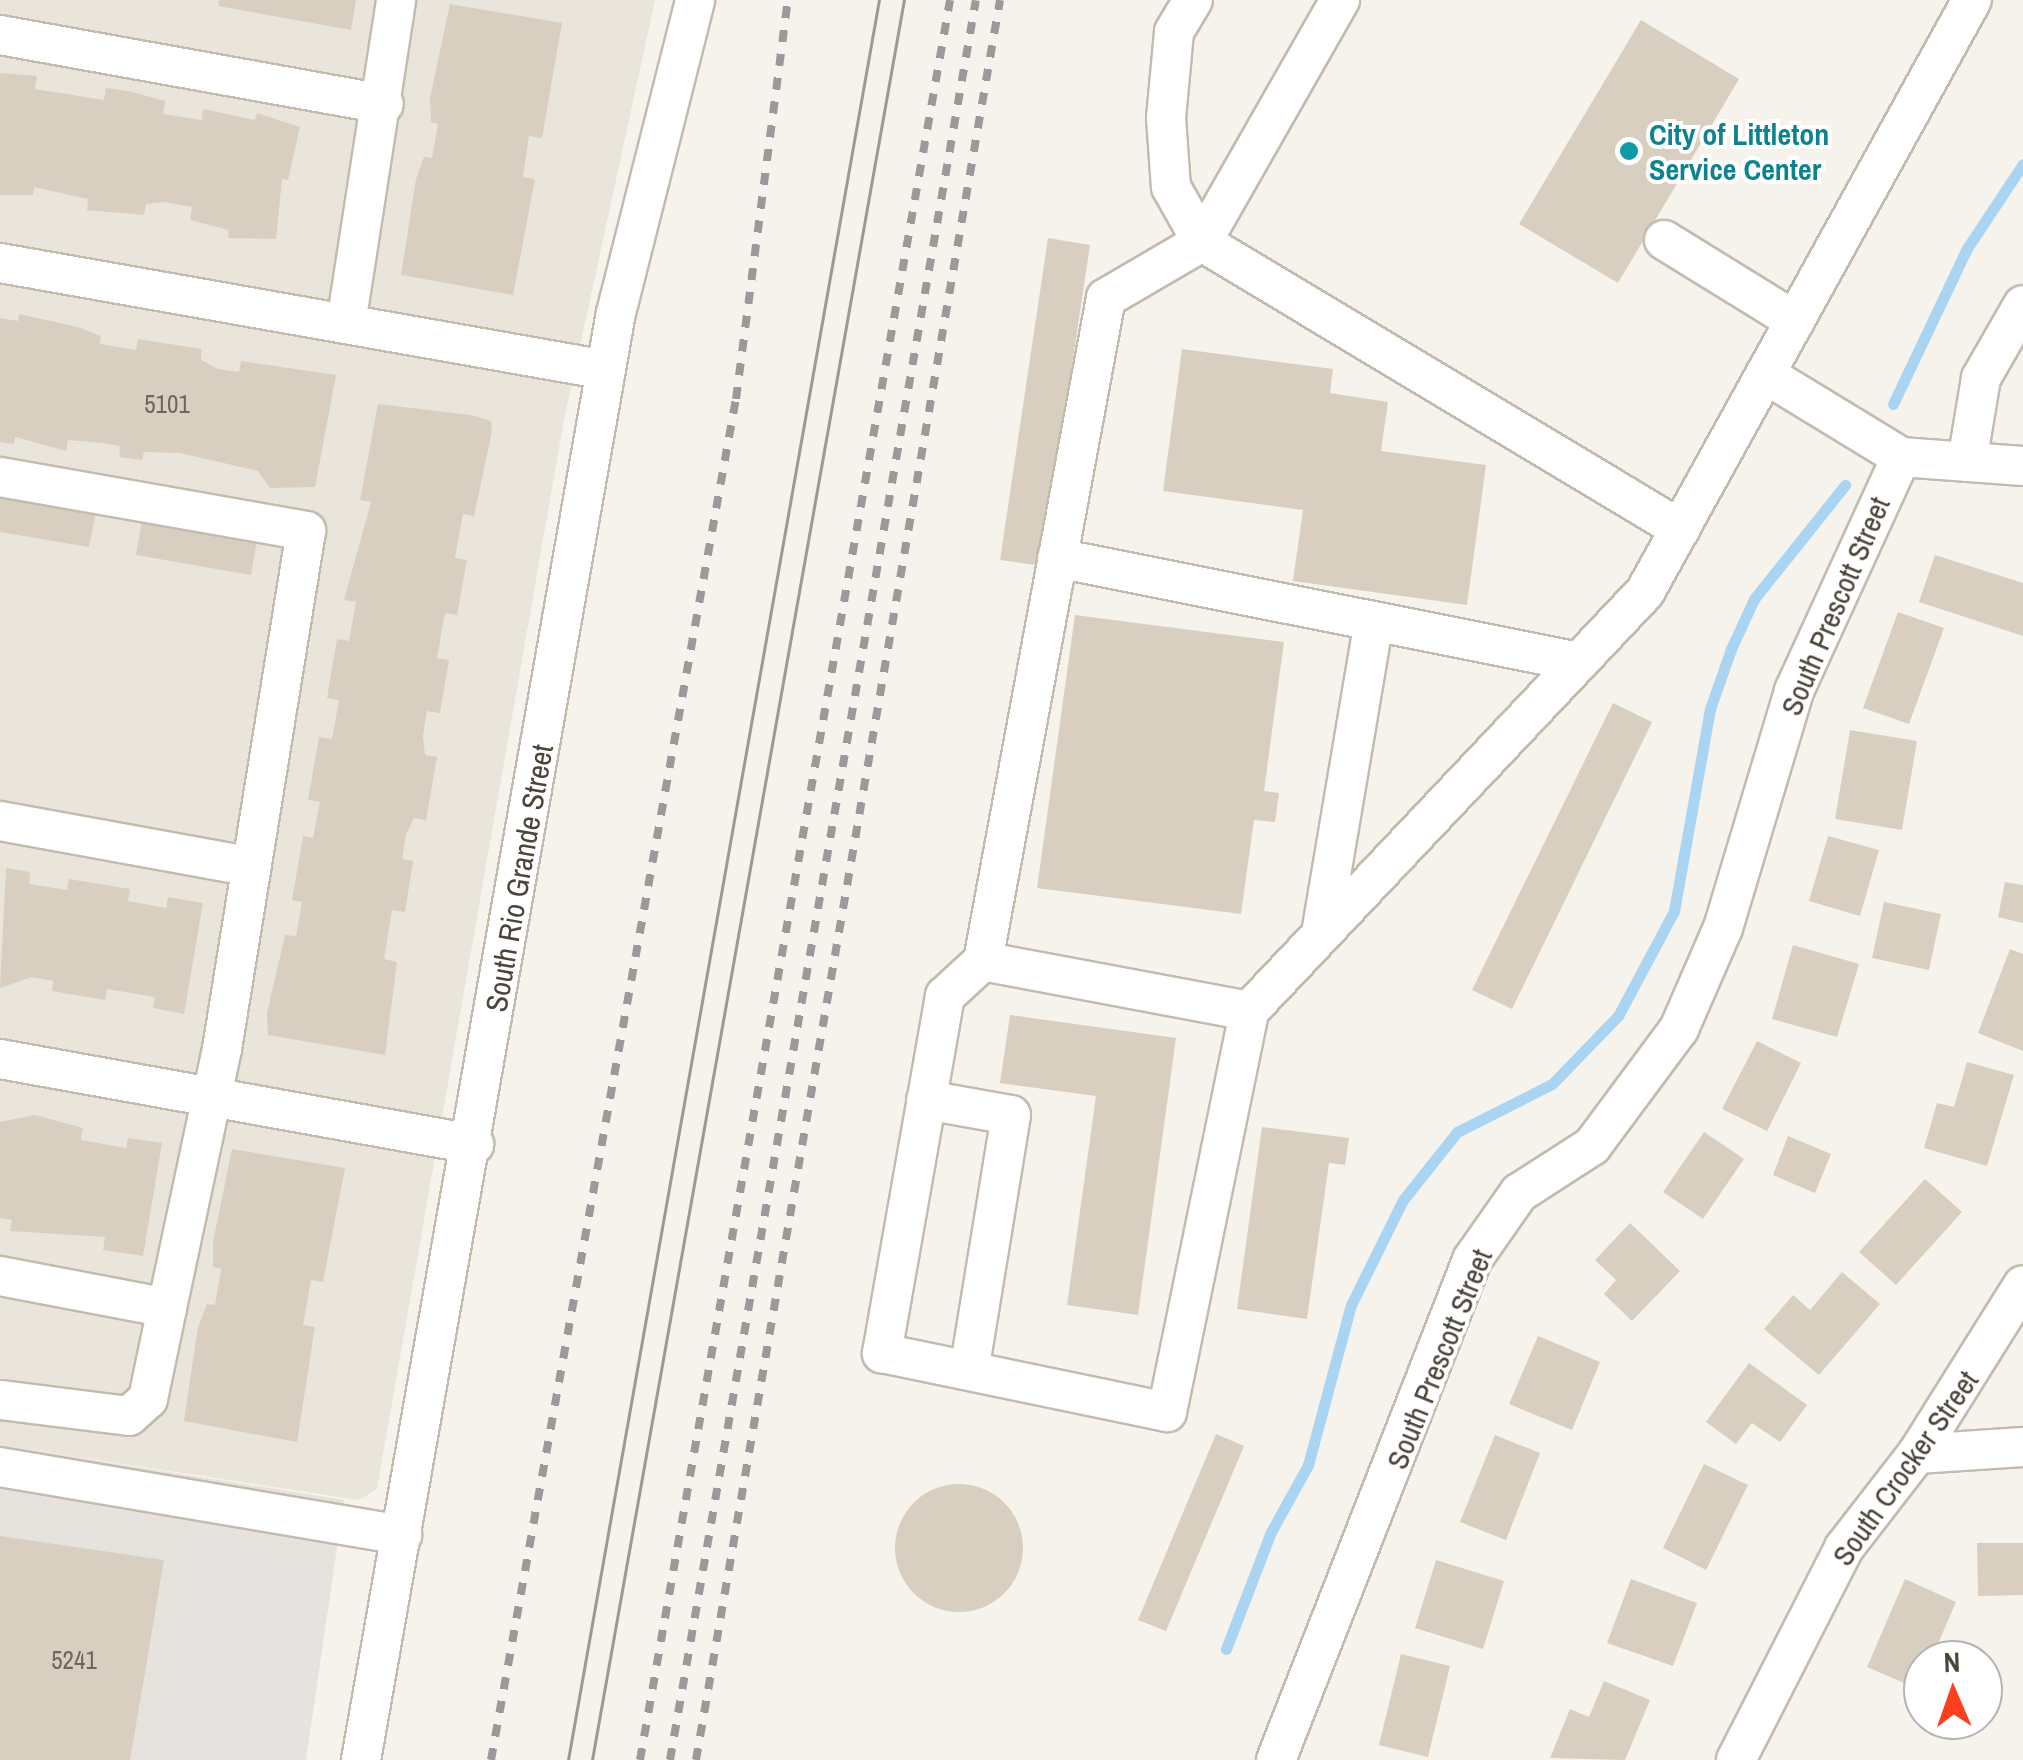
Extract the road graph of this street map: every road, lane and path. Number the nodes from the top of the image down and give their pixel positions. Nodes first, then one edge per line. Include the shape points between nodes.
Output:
1 (396, 0) edge
2 (695, 0) edge
3 (1193, 0) edge
4 (1340, 0) edge
5 (1962, 4) edge
6 (0, 36) edge
7 (384, 104) junction
8 (1664, 240) dead end
9 (1202, 242) junction
10 (0, 263) edge
11 (2023, 305) edge
12 (1795, 320) junction
13 (346, 324) junction
14 (606, 370) junction
15 (1765, 374) junction
16 (1900, 457) junction
17 (1967, 462) junction
18 (2023, 466) edge
19 (0, 477) edge
20 (1680, 529) junction
21 (1057, 558) junction
22 (1374, 621) junction
23 (1578, 662) junction
24 (0, 822) edge
25 (248, 866) junction
26 (1322, 934) junction
27 (983, 961) junction
28 (1249, 1011) junction
29 (0, 1059) edge
30 (210, 1097) junction
31 (926, 1100) junction
32 (474, 1144) junction
33 (0, 1276) edge
34 (2023, 1285) edge
35 (167, 1308) junction
36 (969, 1371) junction
37 (0, 1400) edge
38 (2023, 1446) edge
39 (1917, 1454) junction
40 (0, 1467) edge
41 (402, 1535) junction
42 (361, 1760) edge
43 (1276, 1760) edge
44 (1736, 1760) edge

1 - 7 street
2 - 14 street, South Rio Grande Street
3 - 9 street via 1174,32 1166,118 1171,188
4 - 9 street
5 - 12 street
6 - 7 street
7 - 13 street
8 - 12 street
9 - 20 street
9 - 21 street via 1106,298
10 - 13 street
11 - 17 street via 1981,378
12 - 15 street
13 - 14 street
14 - 32 street, South Rio Grande Street
15 - 16 street
15 - 20 street
16 - 17 street
16 - 43 street, South Prescott Street via 1794,691 1723,928 1678,1029 1592,1146 1518,1193 1472,1260
17 - 18 street
19 - 25 street via 306,530
20 - 23 street via 1645,592
21 - 22 street
21 - 27 street
22 - 23 street
22 - 26 street
23 - 26 street
24 - 25 street
25 - 30 street
26 - 28 street
27 - 28 street
27 - 31 street via 945,996
28 - 36 street via 1167,1412
29 - 30 street
30 - 32 street
30 - 35 street
31 - 36 street via 882,1353
31 - 36 street via 1011,1115
32 - 41 street, South Rio Grande Street
33 - 35 street
34 - 39 street, South Crocker Street
35 - 37 street via 148,1399 129,1416
38 - 39 street
39 - 44 street, South Crocker Street via 1844,1548
40 - 41 street
41 - 42 street, South Rio Grande Street

